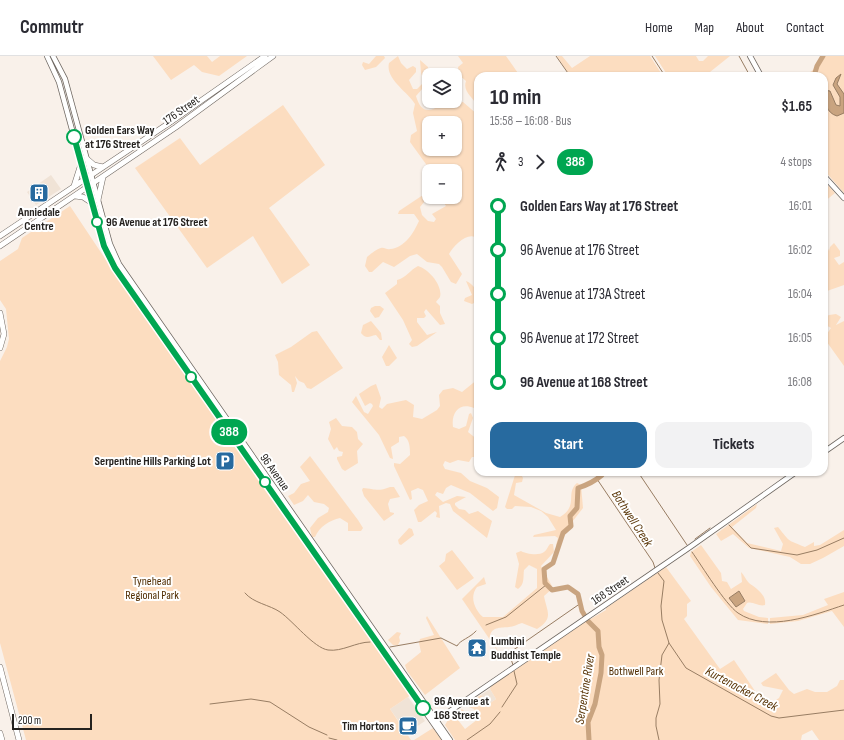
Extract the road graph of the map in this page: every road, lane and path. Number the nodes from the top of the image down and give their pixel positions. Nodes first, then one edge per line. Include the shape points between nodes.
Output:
1 (47, 56) edge
2 (53, 56) edge
3 (265, 56) edge
4 (273, 56) edge
5 (750, 56) edge
6 (759, 72) edge
7 (86, 159) junction
8 (81, 164) junction
9 (103, 167) junction
10 (91, 175) junction
11 (102, 177) junction
12 (85, 179) junction
13 (828, 180) edge
14 (93, 184) junction
15 (74, 186) junction
16 (88, 187) junction
17 (75, 196) junction
18 (844, 198) edge
19 (98, 200) junction
20 (92, 203) junction
21 (0, 236) edge
22 (0, 246) edge
23 (0, 313) edge
24 (0, 348) edge
25 (844, 438) edge
26 (828, 449) edge
27 (790, 476) edge
28 (0, 667) edge
29 (435, 722) junction
30 (0, 733) edge
31 (2, 740) edge
32 (19, 740) edge
33 (445, 740) edge
34 (450, 740) edge

1 - 8 main road, 96 Avenue via 59,82
2 - 7 main road, 96 Avenue via 65,79
3 - 9 highway, 176 Street
4 - 11 highway, 176 Street
5 - 6 main road
7 - 9 highway via 94,165
7 - 10 main road, 96 Avenue
8 - 12 main road, 96 Avenue
8 - 15 highway
9 - 10 highway, 176 Street
10 - 12 highway, 176 Street
10 - 14 main road, 96 Avenue
11 - 14 highway, 176 Street
11 - 19 highway
12 - 15 highway, 176 Street
12 - 16 main road, 96 Avenue
13 - 18 main road
14 - 16 highway, 176 Street
14 - 19 main road, 96 Avenue
15 - 21 highway, 176 Street
16 - 17 highway, 176 Street
16 - 20 main road, 96 Avenue
17 - 20 highway via 83,197
17 - 22 highway, 176 Street
19 - 29 main road, 96 Avenue via 110,244 123,270
20 - 29 main road, 96 Avenue via 104,246 118,274
23 - 24 highway via 4,334
25 - 26 main road
27 - 29 main road, 168 Street via 690,548
28 - 32 highway
29 - 33 main road, 96 Avenue
29 - 34 main road, 96 Avenue
30 - 31 highway

